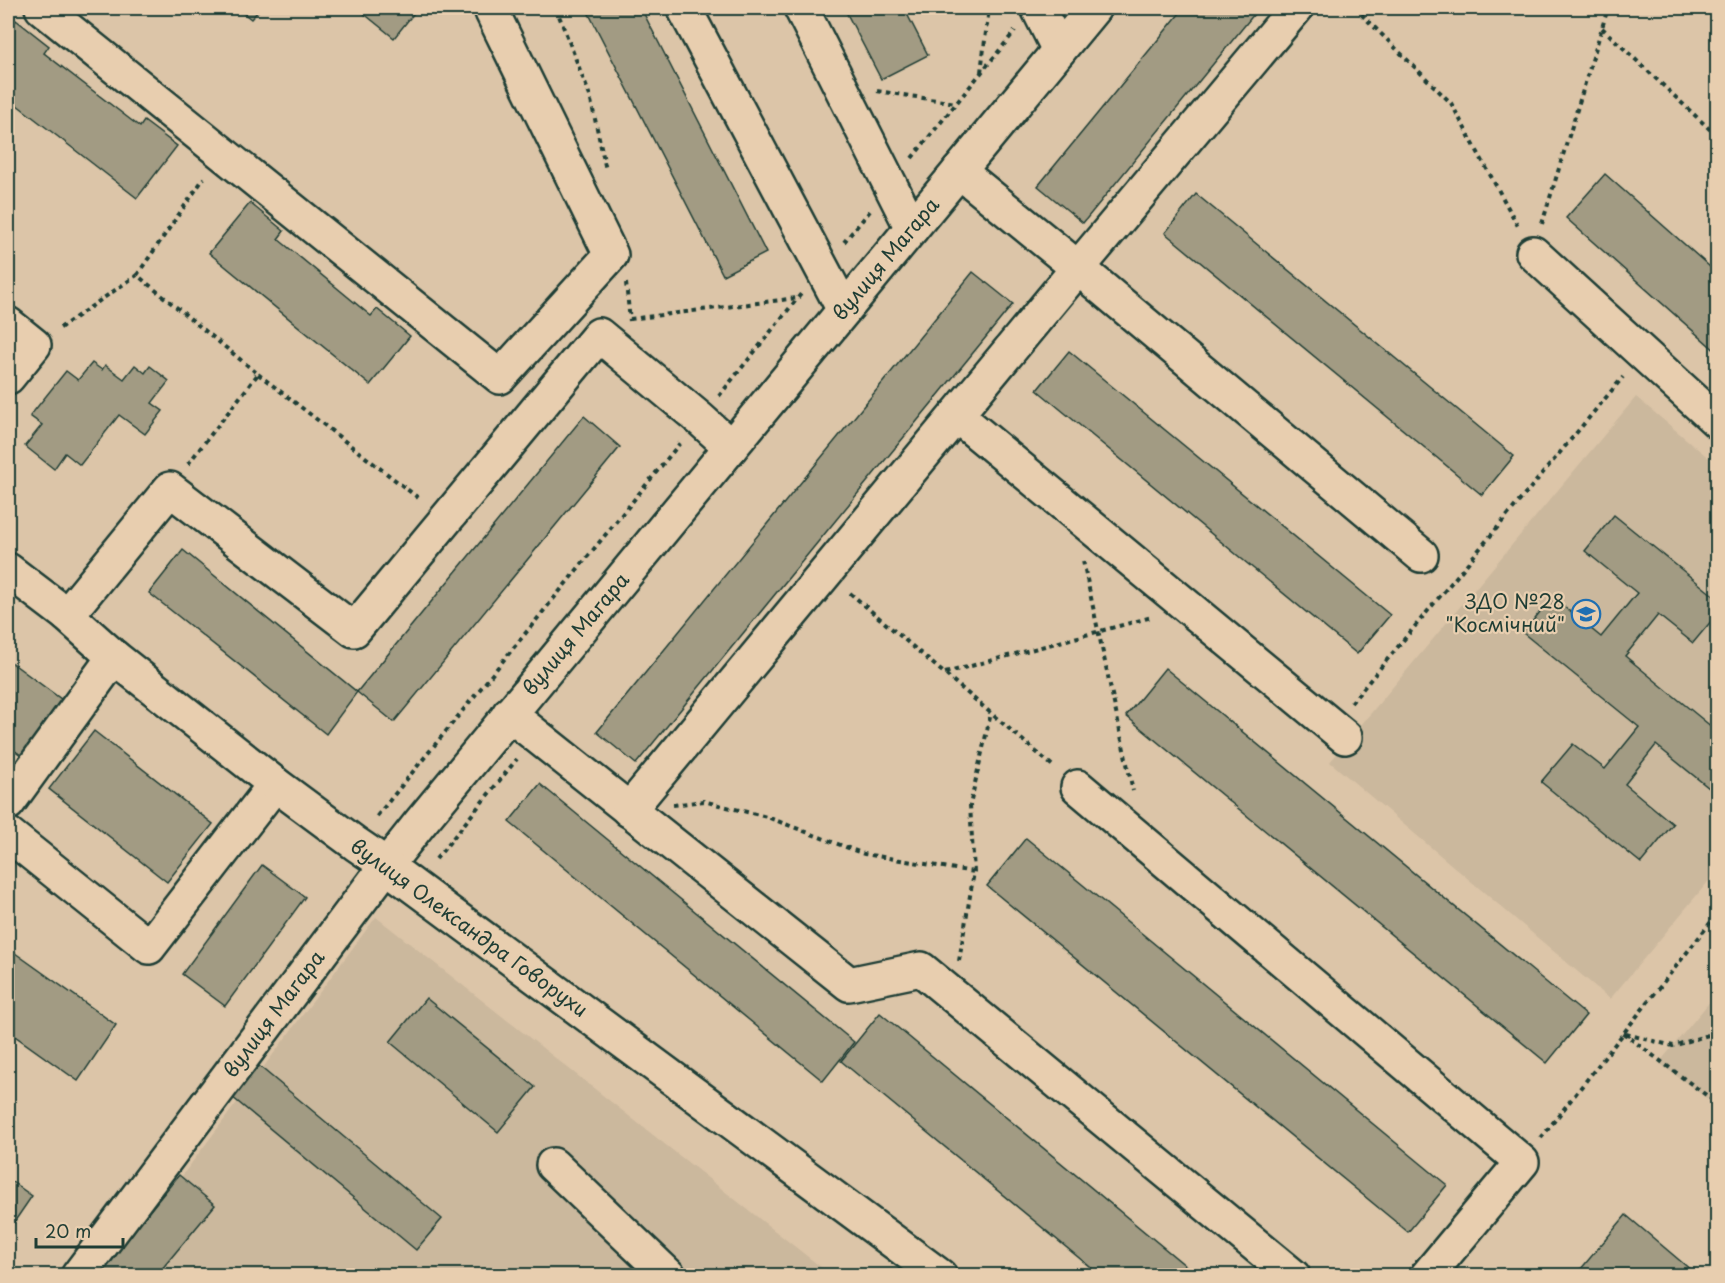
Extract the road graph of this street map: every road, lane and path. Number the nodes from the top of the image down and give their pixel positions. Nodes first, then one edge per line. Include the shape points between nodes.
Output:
1 (42, 8) edge
2 (496, 8) edge
3 (684, 8) edge
4 (801, 8) edge
5 (989, 8) edge
6 (1038, 8) edge
7 (1094, 8) edge
8 (1296, 8) edge
9 (1355, 8) edge
10 (1608, 8) edge
11 (1602, 28) junction
12 (1059, 50) junction
13 (981, 73) dead end
14 (840, 85) junction
15 (956, 103) dead end
16 (1718, 137) edge
17 (222, 153) junction
18 (959, 171) junction
19 (912, 228) junction
20 (1533, 253) junction
21 (1078, 268) junction
22 (137, 275) junction
23 (798, 298) dead end
24 (844, 310) junction
25 (630, 319) dead end
26 (8, 324) edge
27 (34, 345) junction
28 (1643, 354) junction
29 (258, 374) junction
30 (8, 377) edge
31 (956, 415) junction
32 (1718, 422) edge
33 (731, 447) junction
34 (170, 489) junction
35 (1072, 511) junction
36 (446, 519) junction
37 (1420, 555) dead end
38 (826, 572) junction
39 (10, 578) edge
40 (1188, 607) junction
41 (66, 615) junction
42 (1098, 632) junction
43 (114, 657) junction
44 (944, 673) junction
45 (991, 713) junction
46 (509, 714) junction
47 (1338, 732) joint
48 (275, 784) junction
49 (1078, 787) joint
50 (8, 803) edge
51 (629, 810) junction
52 (8, 834) edge
53 (1145, 844) junction
54 (386, 866) junction
55 (974, 872) junction
56 (1718, 913) edge
57 (953, 994) junction
58 (1718, 1032) edge
59 (1623, 1033) junction
60 (1718, 1104) edge
61 (1522, 1162) junction
62 (553, 1165) dead end
63 (78, 1275) edge
64 (669, 1275) edge
65 (940, 1275) edge
66 (1293, 1275) edge
67 (1427, 1275) edge

1 - 17 street
2 - 17 street via 492,12 611,255 500,377
3 - 24 street
4 - 14 street
5 - 13 path
6 - 12 street
7 - 12 street, вулиця Магара
8 - 21 street
9 - 20 path via 1452,103
10 - 11 path
11 - 16 path
11 - 20 path
12 - 18 street, вулиця Магара
14 - 15 path
14 - 19 street
17 - 22 path
18 - 19 street, вулиця Магара
18 - 21 street
19 - 24 street, вулиця Магара
20 - 28 street
21 - 31 street
21 - 37 street
22 - 27 path
22 - 29 path
23 - 25 path
24 - 33 street, вулиця Магара
26 - 27 street
27 - 30 street
28 - 32 street
28 - 47 path
29 - 34 path
29 - 36 path
31 - 35 street
31 - 38 street
33 - 36 street via 598,335
33 - 46 street, вулиця Магара
34 - 36 street via 354,630
34 - 41 street
35 - 40 street
35 - 42 path
38 - 44 path
38 - 51 street
39 - 41 street, вулиця Олександра Говорухи
40 - 42 path
40 - 47 street
41 - 43 street, вулиця Олександра Говорухи
42 - 44 path
42 - 53 path
43 - 48 street, вулиця Олександра Говорухи
43 - 50 street
44 - 45 path
45 - 49 path
45 - 55 path via 970,805
46 - 51 street
46 - 54 street, вулиця Магара
48 - 52 street via 149,947
48 - 54 street, вулиця Олександра Говорухи
49 - 53 street
51 - 55 path via 703,801 767,817 864,854
51 - 57 street via 849,984 921,969
53 - 61 street
54 - 63 street, вулиця Магара
54 - 65 street, вулиця Олександра Говорухи
55 - 57 path
56 - 59 path
57 - 66 street
58 - 59 path via 1673,1046
59 - 60 path
59 - 61 path
61 - 67 street
62 - 64 street

